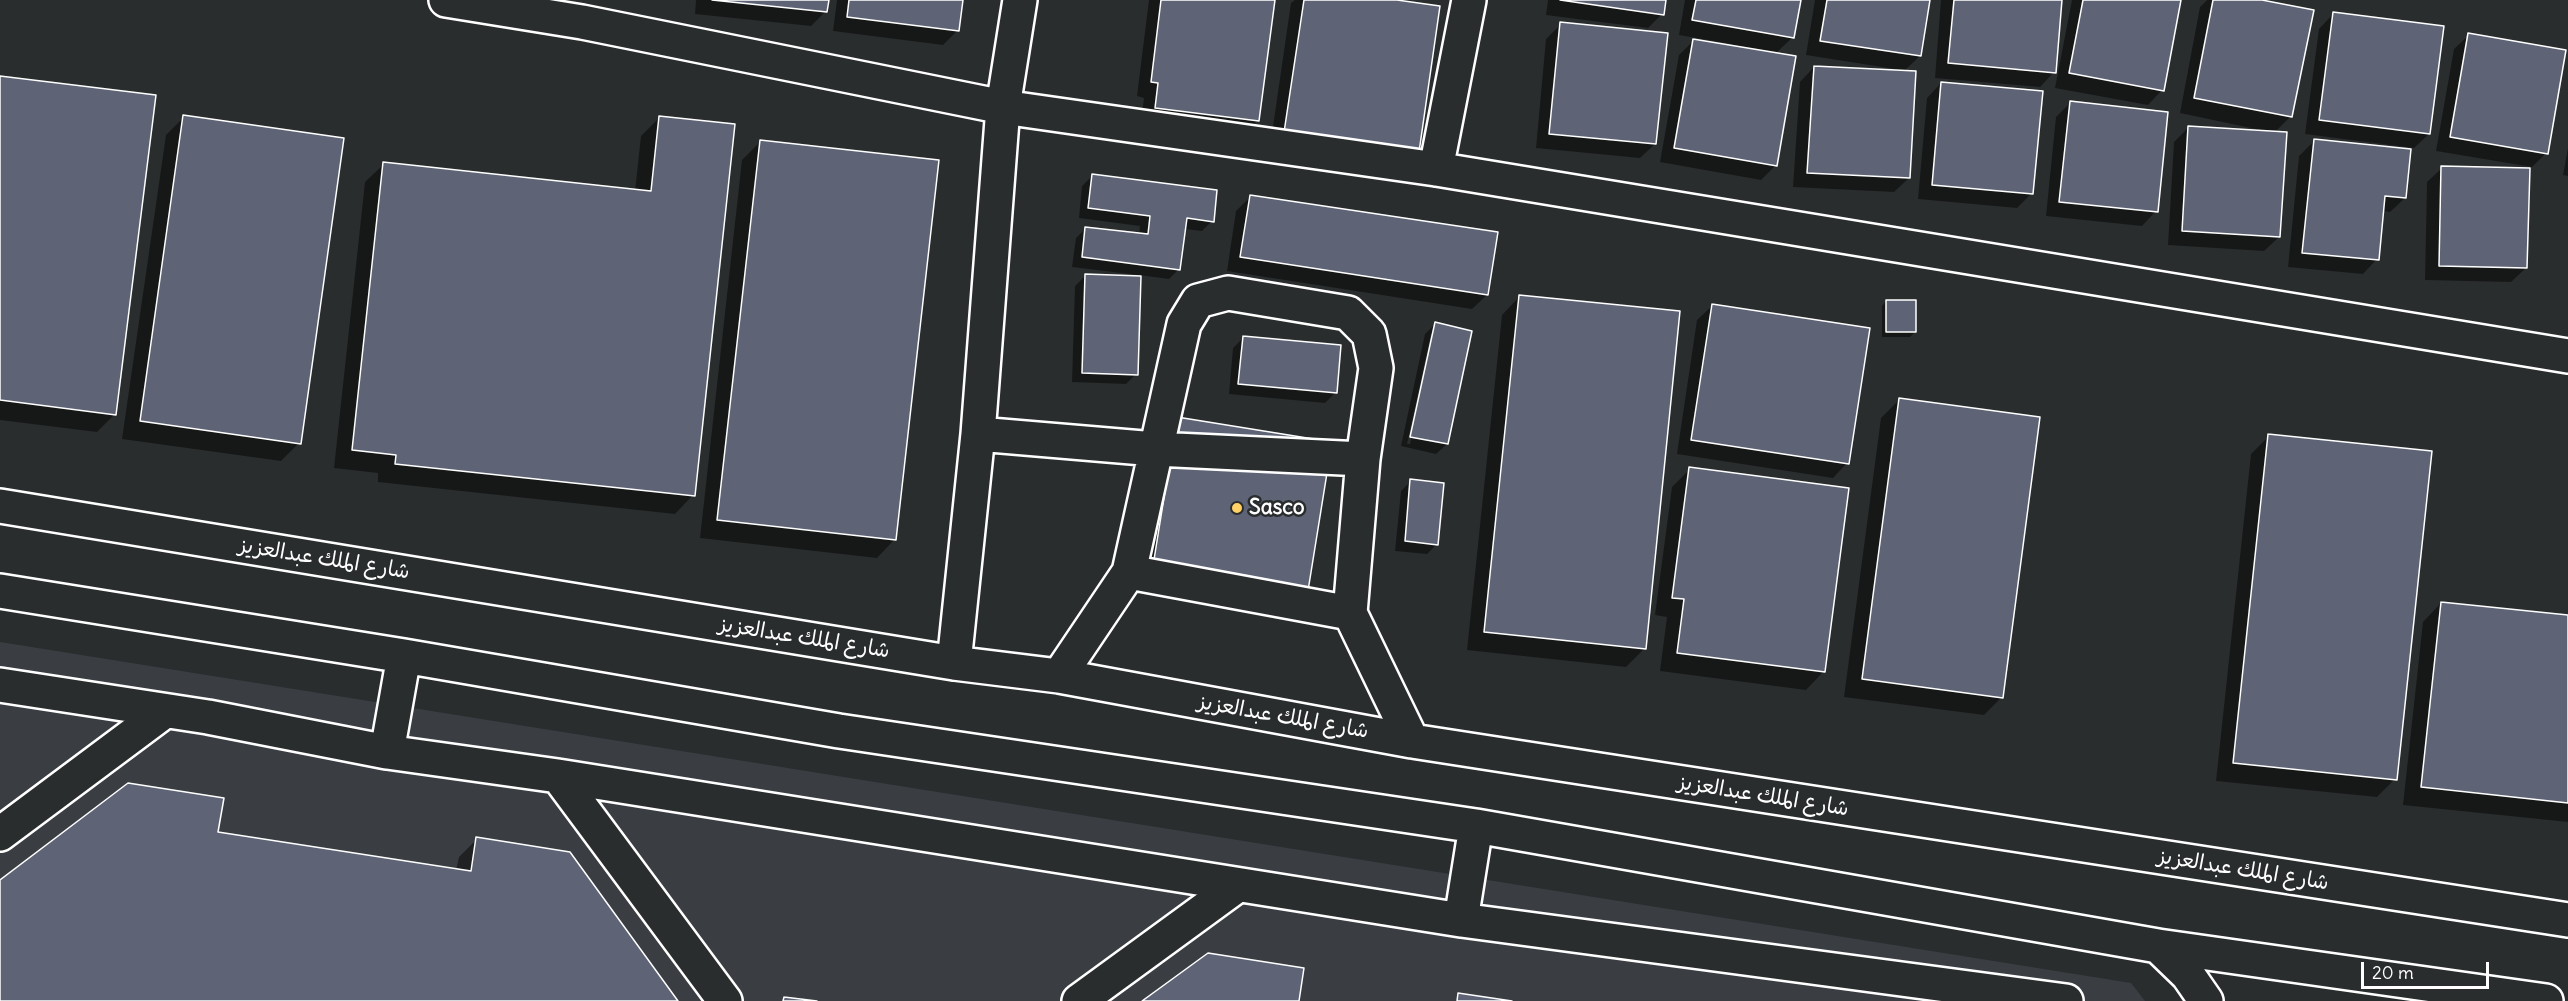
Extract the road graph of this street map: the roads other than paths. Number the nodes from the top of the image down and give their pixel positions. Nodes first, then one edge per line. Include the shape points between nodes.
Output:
1 (446, 0) edge
2 (1020, 0) edge
3 (1469, 0) edge
4 (584, 11) edge
5 (1003, 107) junction
6 (1436, 169) junction
7 (2568, 356) edge
8 (978, 434) junction
9 (1155, 449) junction
10 (1363, 459) junction
11 (0, 506) edge
12 (1129, 572) junction
13 (0, 591) edge
14 (1350, 613) junction
15 (404, 656) junction
16 (954, 663) junction
17 (1059, 675) junction
18 (0, 685) edge
19 (165, 711) junction
20 (1412, 741) junction
21 (387, 752) junction
22 (558, 776) junction
23 (1476, 826) junction
24 (0, 834) edge
25 (1238, 885) junction
26 (1461, 920) junction
27 (2568, 920) edge
28 (2158, 946) junction
29 (2386, 990) edge
30 (725, 1001) edge
31 (1079, 1001) edge
32 (2066, 1001) edge
33 (2206, 1001) edge
34 (2546, 1001) edge

1 - 4 street
2 - 5 street
3 - 6 street
4 - 5 street
5 - 6 street
5 - 8 street
6 - 7 street
8 - 9 street
8 - 16 street
9 - 10 street
9 - 10 street via 1184,324 1198,301 1228,292 1348,313 1369,334 1376,368
9 - 12 street
10 - 14 street
11 - 16 street, شارع الملك عبدالعزيز
12 - 14 street
12 - 17 street
13 - 15 street
14 - 20 street
15 - 21 street
15 - 23 street via 839,731
16 - 17 street, شارع الملك عبدالعزيز
17 - 20 street, شارع الملك عبدالعزيز
18 - 19 street
19 - 21 street
19 - 24 street
20 - 27 street, شارع الملك عبدالعزيز
21 - 22 street
22 - 25 street
22 - 30 street
23 - 26 street
23 - 28 street
25 - 26 street
25 - 31 street
26 - 32 street
28 - 29 street
28 - 33 street via 2188,975
29 - 34 street

